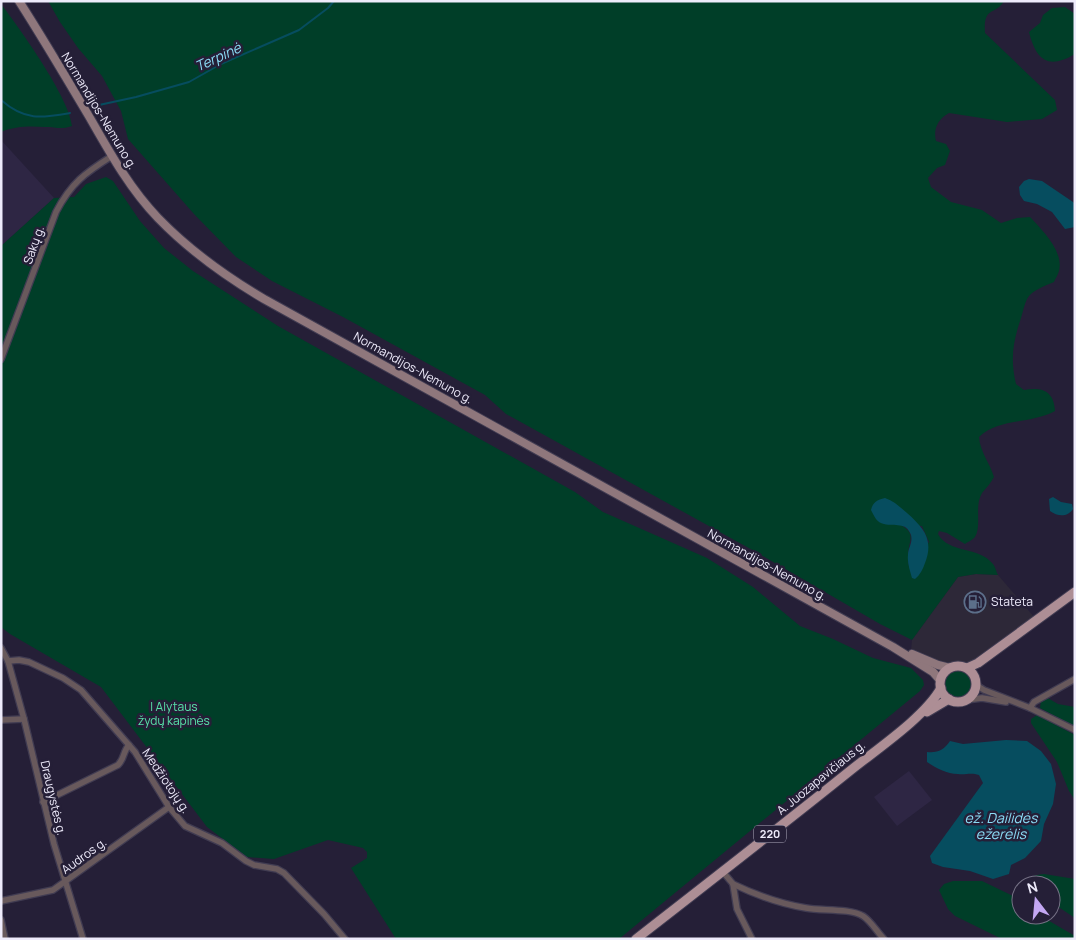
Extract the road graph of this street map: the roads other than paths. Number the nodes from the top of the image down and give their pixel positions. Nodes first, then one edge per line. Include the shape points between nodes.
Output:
1 (19, 1) edge
2 (112, 156) junction
3 (1, 359) edge
4 (1075, 592) edge
5 (1043, 616) junction
6 (893, 647) junction
7 (1, 648) edge
8 (8, 661) junction
9 (950, 668) junction
10 (967, 668) junction
11 (1075, 678) edge
12 (976, 682) junction
13 (940, 684) junction
14 (949, 699) junction
15 (966, 700) junction
16 (1018, 704) junction
17 (1030, 708) junction
18 (24, 719) junction
19 (1, 720) edge
20 (904, 728) junction
21 (1075, 730) edge
22 (129, 745) junction
23 (43, 802) junction
24 (169, 807) junction
25 (723, 872) junction
26 (65, 883) junction
27 (733, 884) junction
28 (1, 901) edge
29 (1, 920) edge
30 (5, 939) edge
31 (83, 939) edge
32 (345, 939) edge
33 (636, 939) edge
34 (752, 939) edge
35 (884, 939) edge

1 - 2 main road, Normandijos-Nemuno g.
2 - 3 street, Sakų g. via 78,179 56,212
2 - 6 main road, Normandijos-Nemuno g. via 158,218 197,254 240,284
4 - 5 main road
5 - 10 main road
5 - 12 main road via 981,668
6 - 9 main road, Normandijos-Nemuno g.
6 - 13 main road, Normandijos-Nemuno g. via 933,672
7 - 8 street
8 - 18 street, Draugystės g.
8 - 22 street, Medžiotojų g. via 29,662 74,685
9 - 10 main road
9 - 13 main road, 220
10 - 12 main road
11 - 17 street via 1041,697
12 - 15 main road
12 - 16 street via 984,690
13 - 14 main road
13 - 20 main road, A. Juozapavičiaus g. / 220 via 935,698
14 - 15 main road
14 - 20 main road, A. Juozapavičiaus g. / 220
15 - 16 street via 982,698
16 - 17 street
17 - 21 street
18 - 19 street
18 - 23 street, Draugystės g.
20 - 25 main road, A. Juozapavičiaus g. / 220
22 - 23 street via 118,765
22 - 24 street, Medžiotojų g.
23 - 26 street, Draugystės g.
24 - 26 street, Audros g.
24 - 32 street, Medžiotojų g. via 185,826 222,843 254,865 284,873
25 - 27 street
25 - 33 main road, A. Juozapavičiaus g. / 220
26 - 28 street, Audros g. via 53,890
26 - 31 street, Draugystės g.
27 - 34 street via 737,909
27 - 35 street via 791,906 862,915
29 - 30 street

